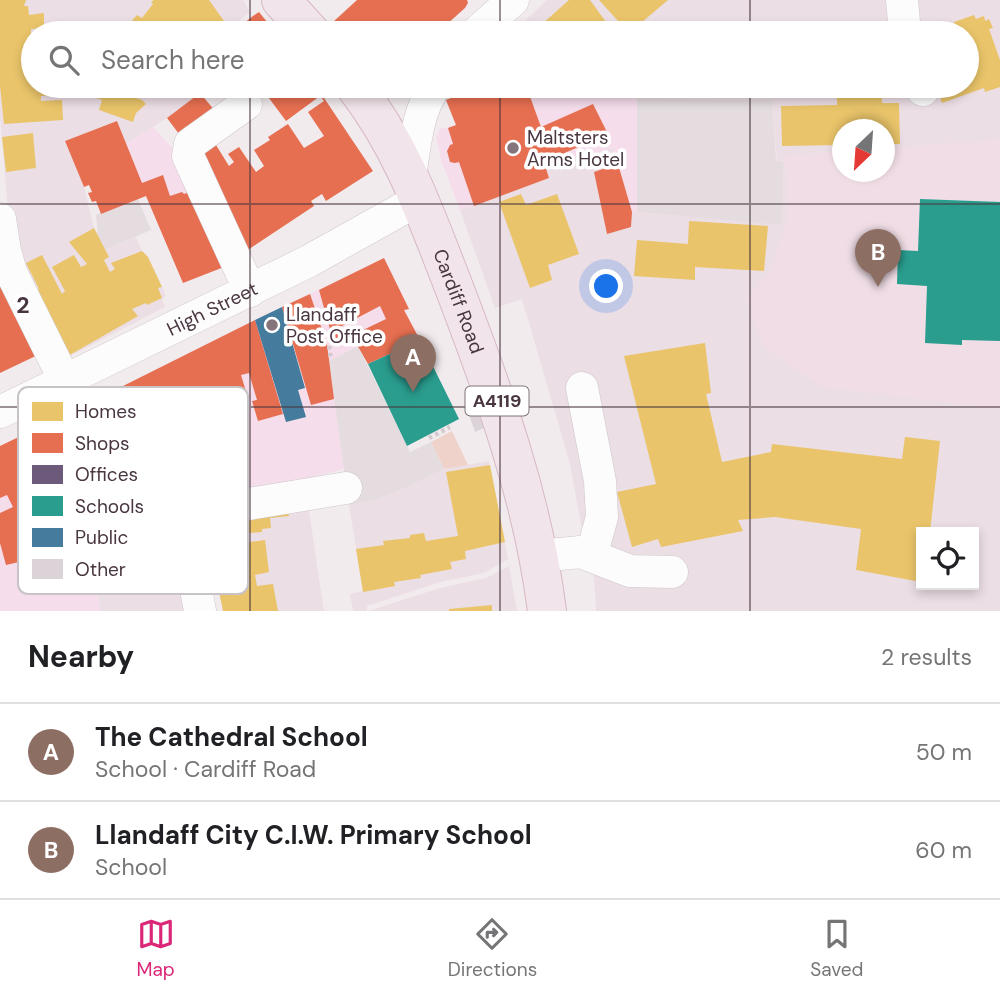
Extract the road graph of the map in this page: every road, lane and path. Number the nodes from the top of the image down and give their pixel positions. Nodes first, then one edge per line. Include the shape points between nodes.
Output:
1 (281, 0) edge
2 (513, 0) edge
3 (902, 0) edge
4 (300, 21) edge
5 (489, 21) edge
6 (904, 21) edge
7 (364, 98) edge
8 (427, 98) edge
9 (246, 104) dead end
10 (415, 188) junction
11 (0, 219) edge
12 (250, 291) junction
13 (329, 346) dead end
14 (331, 360) dead end
15 (65, 381) junction
16 (52, 387) edge
17 (582, 388) dead end
18 (18, 403) edge
19 (0, 412) edge
20 (450, 427) dead end
21 (429, 438) dead end
22 (346, 488) dead end
23 (248, 504) edge
24 (581, 552) junction
25 (539, 556) junction
26 (672, 572) dead end
27 (547, 611) edge

1 - 4 main road
2 - 5 street
3 - 6 street
7 - 10 main road, Cardiff Road / A4119
8 - 10 street via 418,127
9 - 12 street via 190,144 188,156
10 - 12 street, High Street via 309,261
10 - 25 main road, Cardiff Road / A4119 via 498,406
11 - 15 street via 11,272
12 - 15 street, High Street
13 - 14 path
15 - 16 street, High Street
17 - 24 street via 600,481 602,517 593,549
18 - 19 street, High Street
20 - 21 path
22 - 23 street
24 - 25 street
24 - 26 street via 630,571
25 - 27 main road, Cardiff Road / A4119

